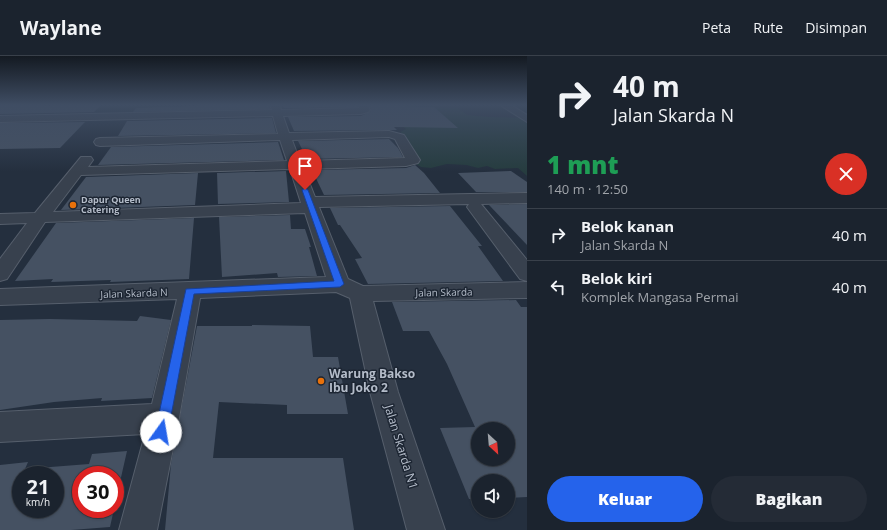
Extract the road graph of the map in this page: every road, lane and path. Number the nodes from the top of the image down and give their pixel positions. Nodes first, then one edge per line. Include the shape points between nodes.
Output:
1 (111, 127) edge
2 (282, 127) edge
3 (285, 137) junction
4 (100, 142) junction
5 (296, 165) junction
6 (76, 171) junction
7 (527, 198) edge
8 (310, 205) junction
9 (475, 207) dead end
10 (40, 217) junction
11 (0, 219) edge
12 (0, 274) edge
13 (527, 274) edge
14 (350, 289) junction
15 (527, 290) edge
16 (190, 292) junction
17 (0, 297) edge
18 (164, 418) junction
19 (0, 427) edge
20 (138, 530) edge
21 (426, 530) edge

1 - 4 street
2 - 3 street, Jalan Skarda N1
3 - 4 street
3 - 5 street, Jalan Skarda N1
3 - 5 street via 389,134 400,137 413,159 406,162
4 - 6 street
5 - 6 street
5 - 8 street, Jalan Skarda N1
6 - 10 street
7 - 8 street
8 - 10 street
8 - 14 street, Jalan Skarda N1
9 - 13 street
10 - 11 street
10 - 12 street
14 - 15 street, Jalan Skarda
14 - 16 street, Jalan Skarda N
14 - 21 street, Jalan Skarda N1
16 - 17 street, Jalan Skarda N
16 - 18 street
18 - 19 street
18 - 20 street

